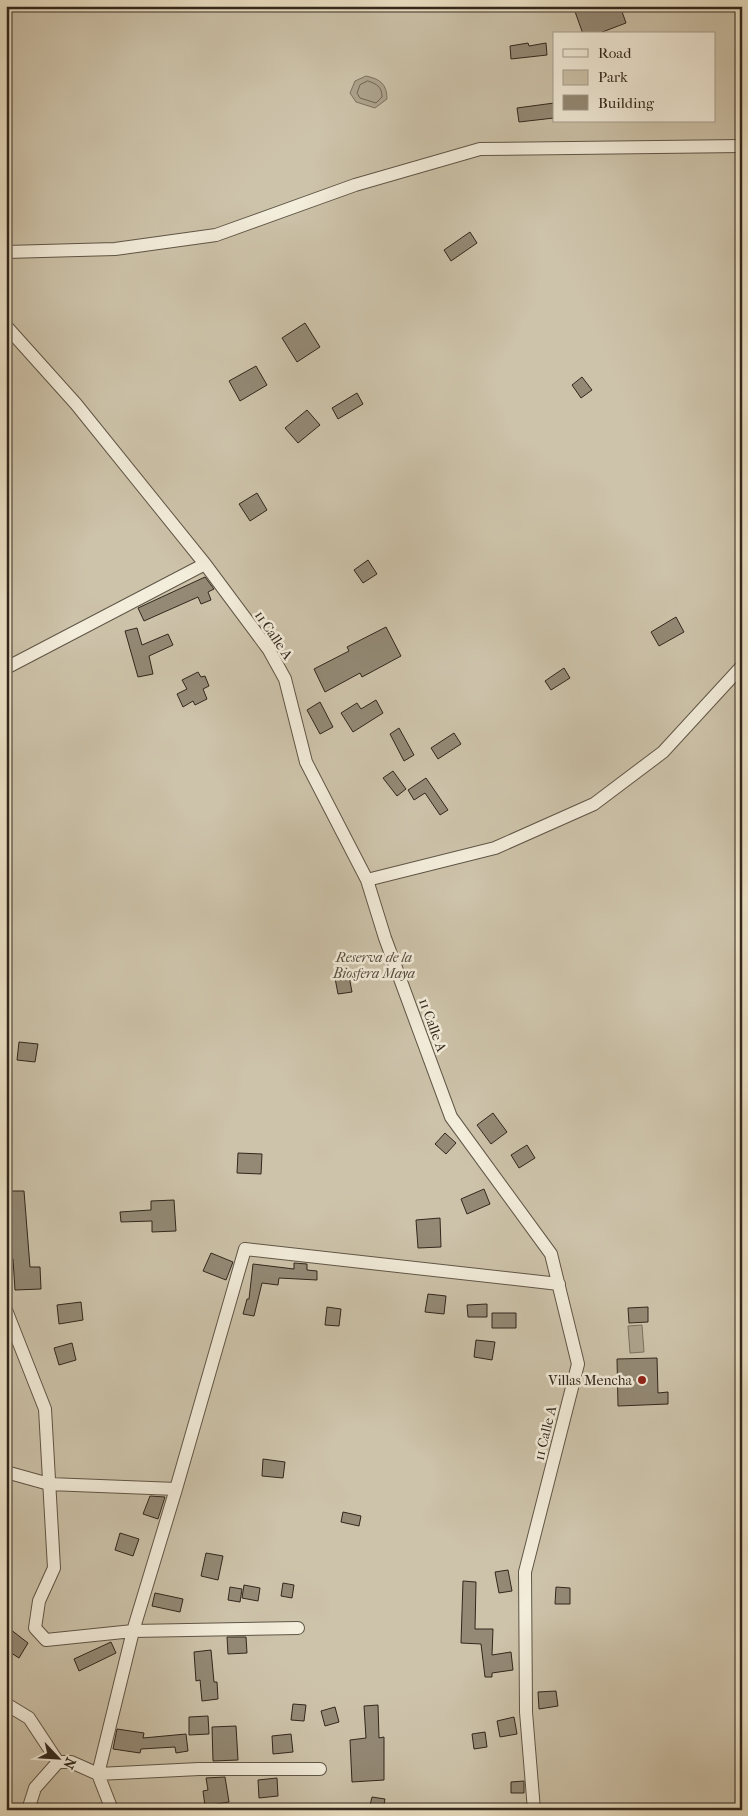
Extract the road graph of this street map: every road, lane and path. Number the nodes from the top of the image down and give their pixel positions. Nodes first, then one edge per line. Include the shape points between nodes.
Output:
1 (742, 146) edge
2 (6, 252) edge
3 (6, 326) edge
4 (205, 564) junction
5 (742, 666) edge
6 (6, 668) edge
7 (367, 880) junction
8 (558, 1284) junction
9 (6, 1310) edge
10 (6, 1472) edge
11 (49, 1484) junction
12 (176, 1489) junction
13 (298, 1628) dead end
14 (133, 1631) junction
15 (6, 1704) edge
16 (58, 1762) junction
17 (320, 1769) dead end
18 (98, 1774) junction
19 (28, 1810) edge
20 (112, 1810) edge
21 (534, 1810) edge

1 - 2 street via 480,149 355,185 216,236 115,249
3 - 4 street, 11 Calle A via 76,404
4 - 6 street
4 - 7 street, 11 Calle A via 269,650 285,680 306,762
5 - 7 street via 663,752 594,804 495,848
7 - 8 street, 11 Calle A via 451,1116 551,1254
8 - 12 street via 245,1249
8 - 21 street, 11 Calle A via 578,1364 525,1572 526,1712
9 - 11 street via 45,1409
10 - 11 street
11 - 12 street
11 - 14 street via 54,1568 39,1600 35,1628 46,1640
12 - 14 street
13 - 14 street
14 - 18 street
15 - 16 street via 29,1718
16 - 18 street via 71,1762
16 - 19 street via 35,1788
17 - 18 street via 199,1769
18 - 20 street

